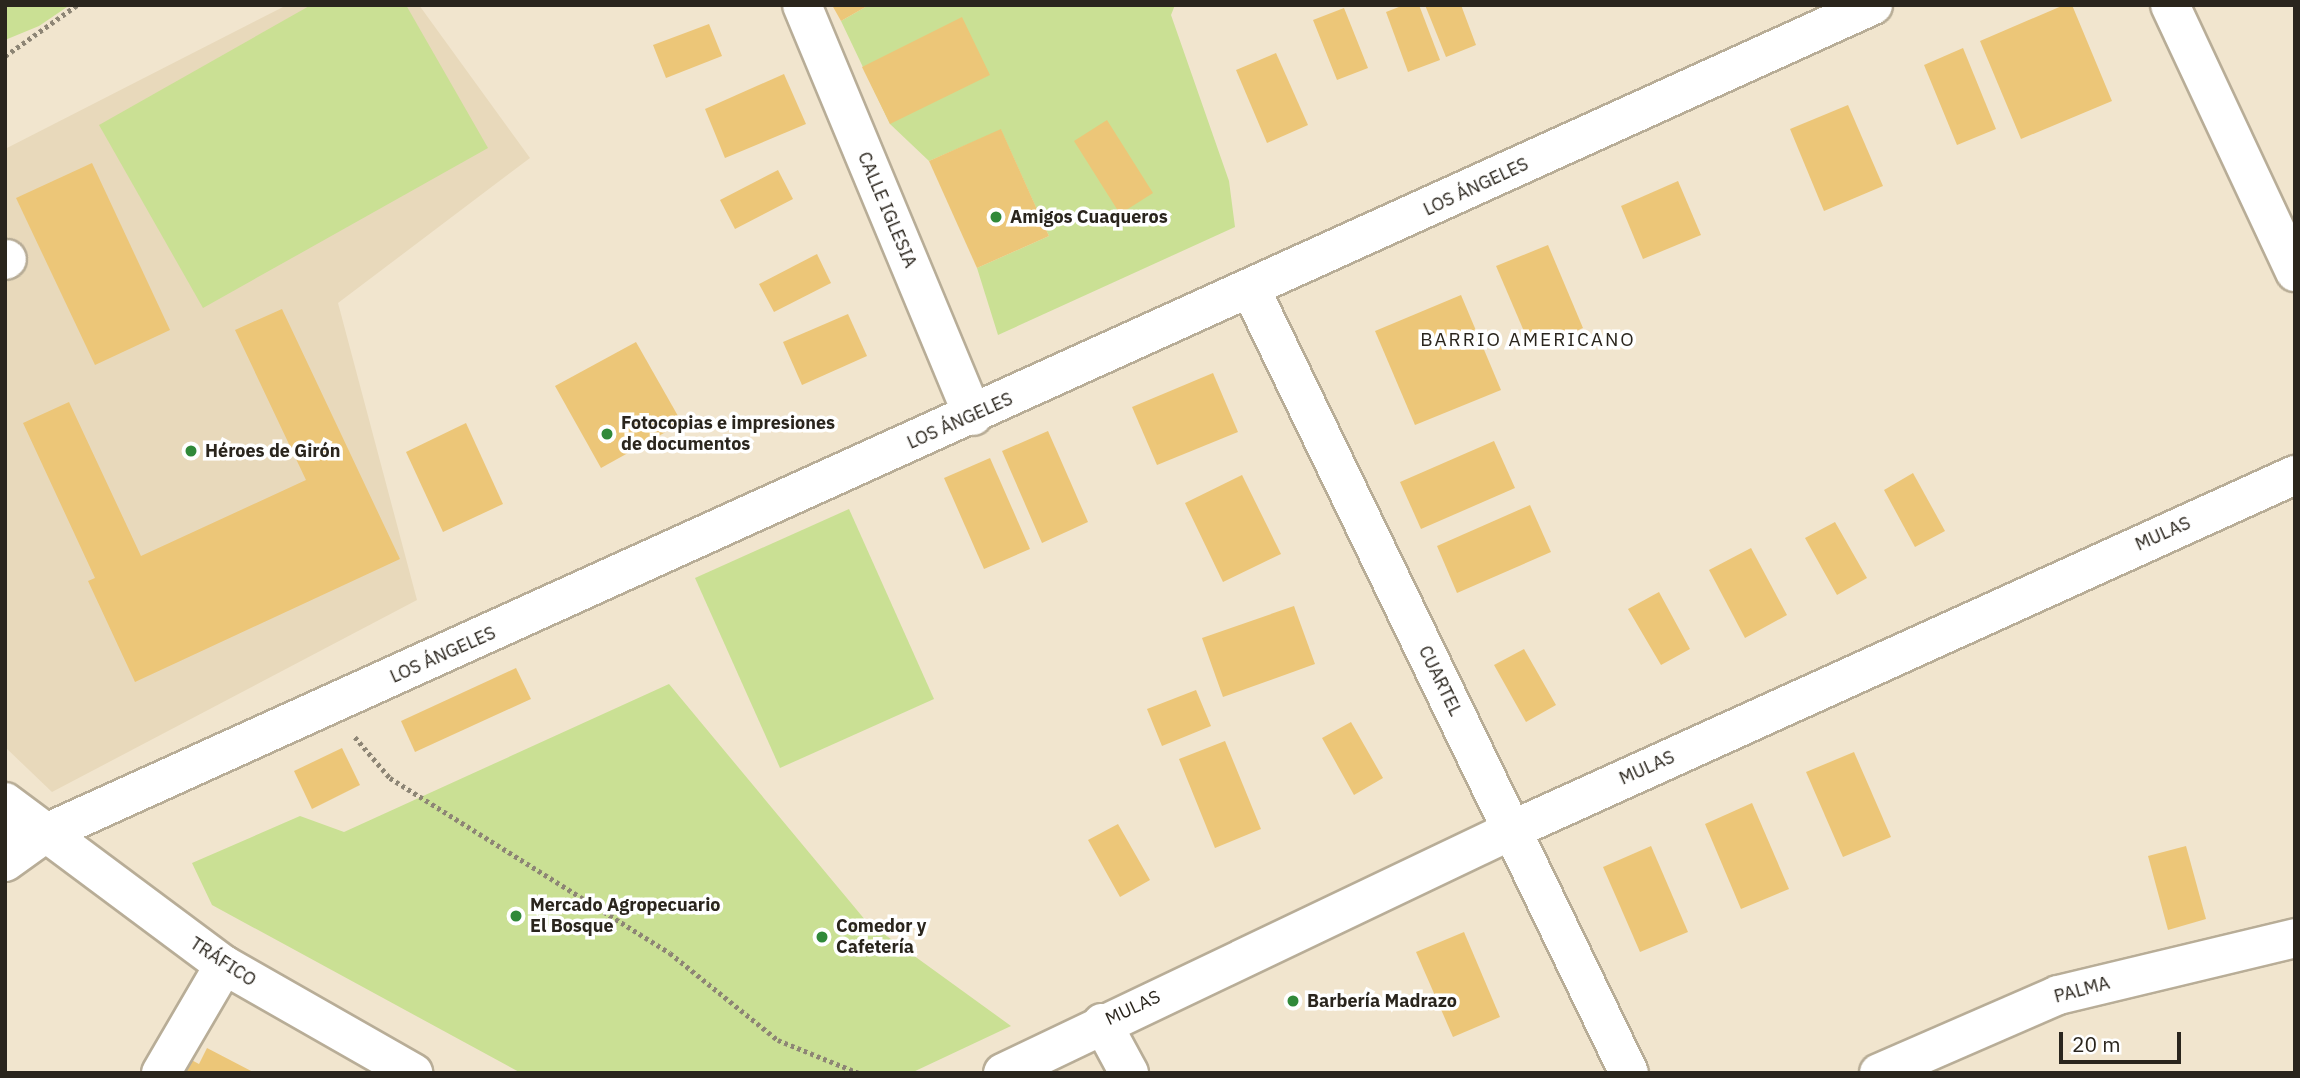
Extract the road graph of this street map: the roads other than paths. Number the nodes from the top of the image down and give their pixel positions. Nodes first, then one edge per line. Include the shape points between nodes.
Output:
1 (802, 5) edge
2 (1873, 5) edge
3 (2171, 5) edge
4 (2295, 272) edge
5 (1251, 290) junction
6 (972, 416) junction
7 (2295, 475) edge
8 (5, 802) edge
9 (1512, 830) junction
10 (44, 834) junction
11 (5, 842) edge
12 (5, 862) edge
13 (2295, 938) edge
14 (224, 965) junction
15 (1102, 1023) junction
16 (161, 1073) edge
17 (413, 1073) edge
18 (1003, 1073) edge
19 (1129, 1073) edge
20 (1629, 1073) edge
21 (1879, 1073) edge

1 - 6 street, CALLE IGLESIA
2 - 5 street, LOS ÁNGELES
3 - 4 street
5 - 6 street, LOS ÁNGELES
5 - 9 street, CUARTEL
6 - 10 street, LOS ÁNGELES
7 - 9 street, MULAS
8 - 10 street, TRÁFICO
9 - 15 street, MULAS
9 - 20 street, CUARTEL
10 - 11 street
10 - 12 street
10 - 14 street, TRÁFICO
13 - 21 street, PALMA via 2058,995
14 - 16 street
14 - 17 street, TRÁFICO
15 - 18 street, MULAS
15 - 19 street

